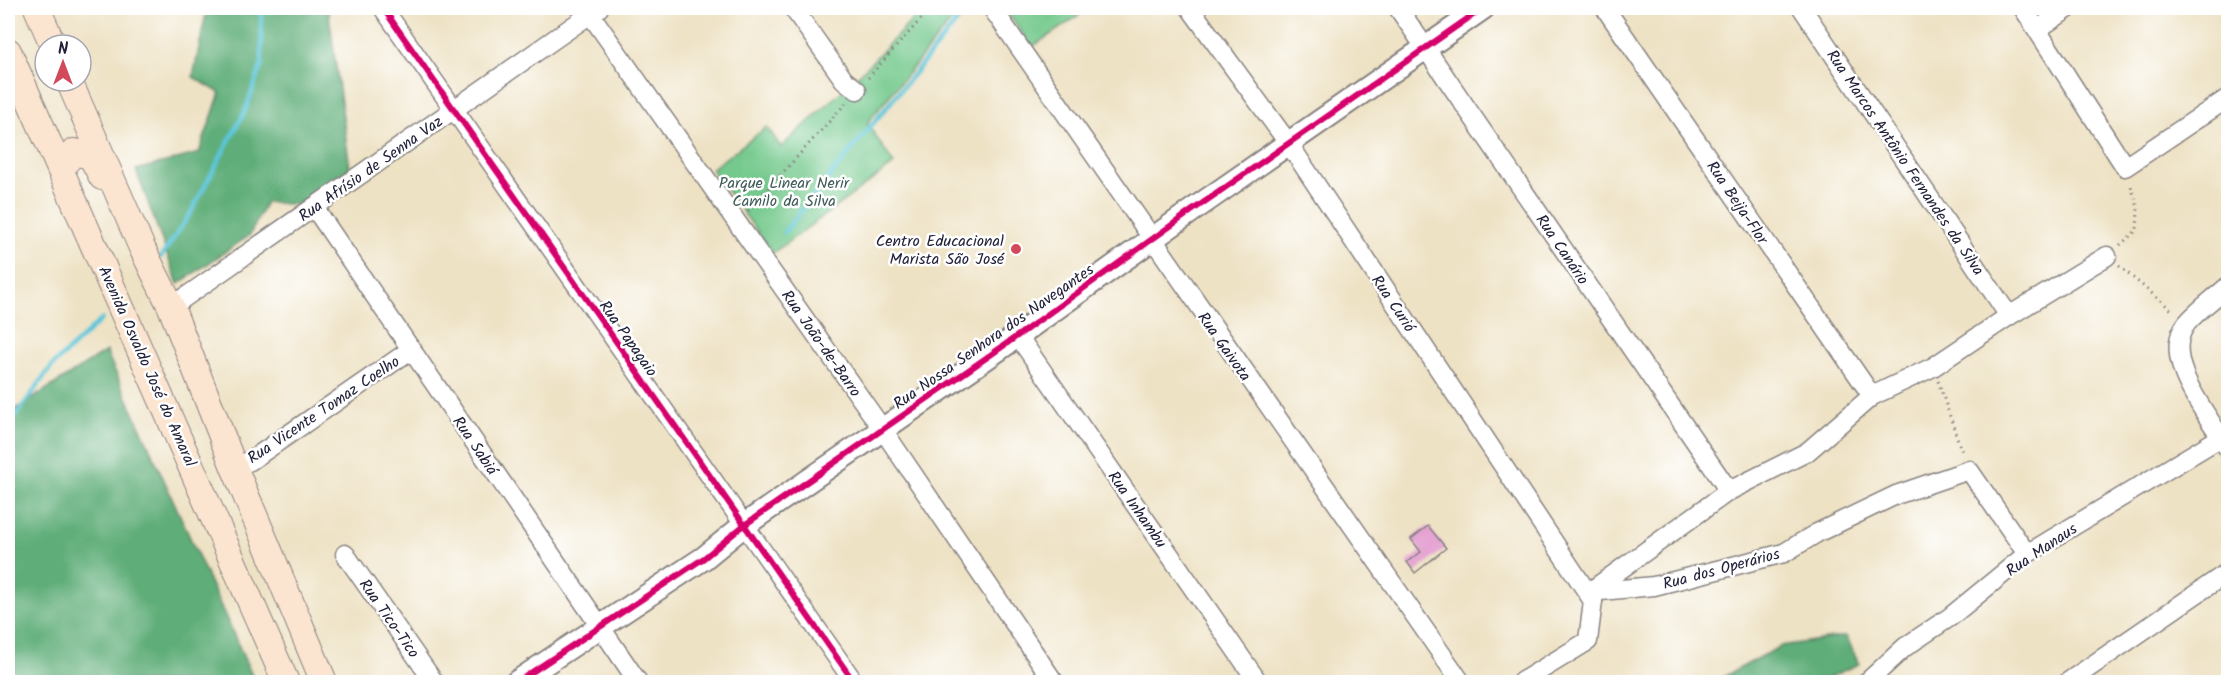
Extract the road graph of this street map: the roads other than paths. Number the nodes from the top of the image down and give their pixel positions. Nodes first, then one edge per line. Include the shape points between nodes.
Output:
1 (37, 8) edge
2 (383, 8) edge
3 (793, 8) edge
4 (992, 8) edge
5 (1190, 8) edge
6 (1398, 8) edge
7 (1483, 8) edge
8 (1605, 8) edge
9 (1802, 8) edge
10 (2023, 8) edge
11 (2069, 8) edge
12 (592, 10) edge
13 (2038, 29) junction
14 (48, 33) edge
15 (1426, 49) junction
16 (8, 51) edge
17 (850, 85) road end
18 (74, 93) edge
19 (2229, 98) edge
20 (454, 109) junction
21 (1289, 144) junction
22 (61, 168) junction
23 (314, 207) junction
24 (1151, 240) junction
25 (142, 248) junction
26 (2107, 256) road end
27 (2229, 286) edge
28 (171, 307) junction
29 (2009, 316) junction
30 (1018, 336) junction
31 (412, 349) junction
32 (1872, 396) junction
33 (883, 430) junction
34 (2226, 440) edge
35 (234, 467) junction
36 (1729, 491) junction
37 (255, 518) junction
38 (743, 526) junction
39 (221, 530) junction
40 (345, 554) dead end
41 (2027, 554) junction
42 (2229, 572) edge
43 (1592, 596) junction
44 (600, 627) junction
45 (286, 682) edge
46 (324, 682) edge
47 (434, 682) edge
48 (517, 682) edge
49 (639, 682) edge
50 (854, 682) edge
51 (1054, 682) edge
52 (1258, 682) edge
53 (1461, 682) edge
54 (1521, 682) edge
55 (1867, 682) edge
56 (2068, 682) edge

1 - 14 main road
2 - 20 street, Rua Papagaio
3 - 17 street
4 - 24 street, Rua Gaivota
5 - 21 street, Rua Curió
6 - 15 street, Rua Canário
7 - 15 street, Rua Nossa Senhora dos Navegantes
8 - 32 street, Rua Beija-Flor
9 - 29 street, Rua Marcos Antônio Fernandes da Silva
10 - 13 street
11 - 13 street
12 - 20 street, Rua Afrísio de Senna Vaz
12 - 33 street, Rua João-de-Barro
13 - 19 street via 2126,167
15 - 21 street, Rua Nossa Senhora dos Navegantes
15 - 36 street, Rua Canário
16 - 22 main road, Avenida Osvaldo José do Amaral
18 - 25 main road
20 - 23 street, Rua Afrísio de Senna Vaz
20 - 38 street, Rua Papagaio
21 - 24 street, Rua Nossa Senhora dos Navegantes
21 - 43 street, Rua Curió
22 - 25 main road via 74,152 91,156 126,236
22 - 39 main road, Avenida Osvaldo José do Amaral
23 - 28 street, Rua Afrísio de Senna Vaz
23 - 31 street, Rua Sabiá
24 - 30 street, Rua Nossa Senhora dos Navegantes
24 - 53 street, Rua Gaivota
25 - 28 main road
26 - 29 street
27 - 34 street via 2186,324 2178,348 2195,397
28 - 35 main road
29 - 32 street via 1934,367
30 - 33 street, Rua Nossa Senhora dos Navegantes
30 - 52 street, Rua Inhambu
31 - 35 street, Rua Vicente Tomaz Coelho via 250,461
31 - 44 street, Rua Sabiá
32 - 36 street via 1807,452
33 - 38 street, Rua Nossa Senhora dos Navegantes
33 - 51 street, Rua João-de-Barro
34 - 41 street, Rua Manaus
35 - 37 main road
36 - 43 street
37 - 39 main road via 255,522 239,532
37 - 46 main road
38 - 44 street, Rua Nossa Senhora dos Navegantes via 704,558
38 - 50 street, Rua Papagaio
39 - 45 main road, Avenida Osvaldo José do Amaral
40 - 47 street, Rua Tico-Tico
41 - 43 street, Rua dos Operários via 1969,470 1896,495 1784,553 1654,586
41 - 55 street, Rua Manaus via 1950,617 1905,647
42 - 56 street
43 - 54 street via 1588,640
44 - 48 street, Rua Nossa Senhora dos Navegantes
44 - 49 street, Rua Sabiá

